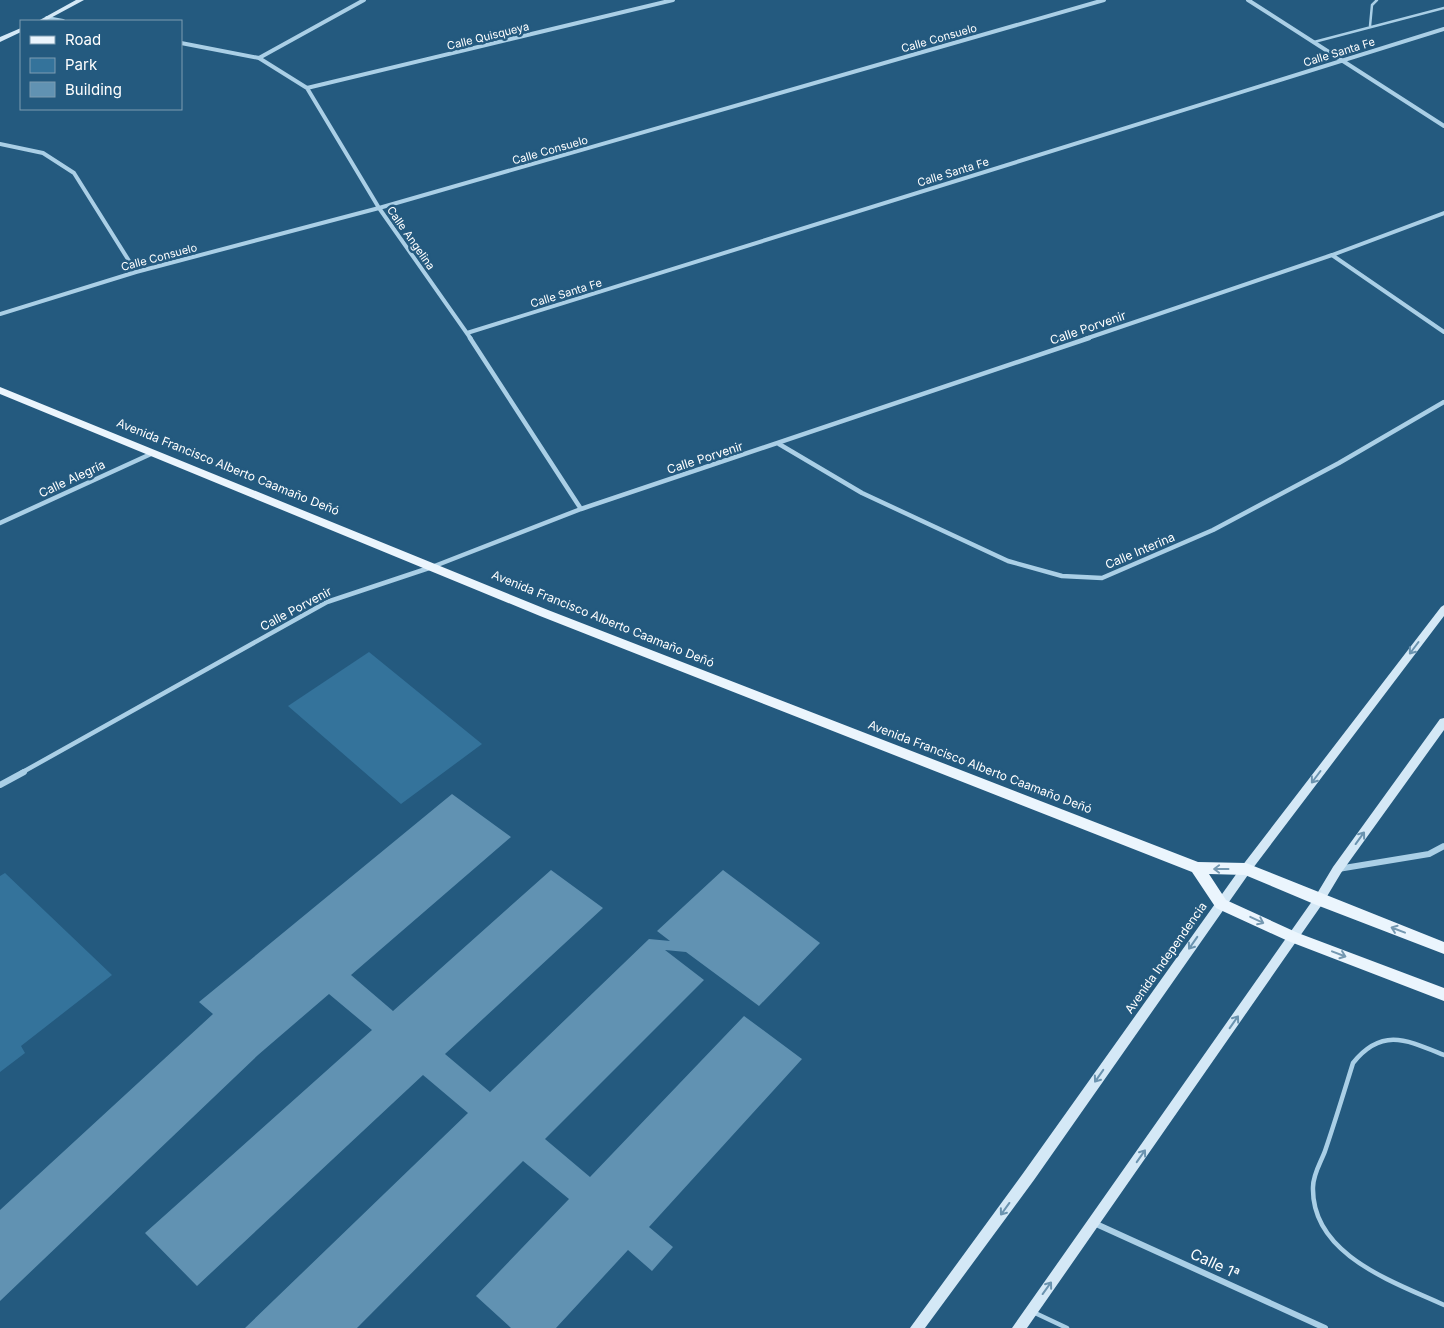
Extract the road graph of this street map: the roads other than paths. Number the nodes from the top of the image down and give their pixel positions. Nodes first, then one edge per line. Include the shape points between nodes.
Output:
1 (81, 0) edge
2 (364, 0) edge
3 (673, 0) edge
4 (1104, 0) edge
5 (1248, 0) edge
6 (1377, 0) edge
7 (1444, 8) edge
8 (44, 20) edge
9 (1370, 26) junction
10 (1444, 29) edge
11 (20, 30) edge
12 (0, 40) edge
13 (1314, 42) junction
14 (182, 43) edge
15 (259, 58) junction
16 (1341, 60) junction
17 (307, 88) junction
18 (1444, 126) edge
19 (0, 144) edge
20 (379, 208) junction
21 (1444, 213) edge
22 (1332, 254) junction
23 (136, 272) junction
24 (0, 314) edge
25 (1444, 332) edge
26 (467, 333) junction
27 (0, 390) edge
28 (1444, 402) edge
29 (779, 444) junction
30 (153, 452) junction
31 (581, 509) junction
32 (0, 523) edge
33 (432, 567) junction
34 (1444, 609) edge
35 (1444, 722) edge
36 (0, 786) edge
37 (1444, 846) edge
38 (1197, 868) junction
39 (1246, 869) junction
40 (1337, 870) junction
41 (1319, 900) junction
42 (1221, 904) junction
43 (1293, 937) junction
44 (1444, 948) edge
45 (1444, 995) edge
46 (1444, 1055) edge
47 (1094, 1223) junction
48 (1444, 1305) edge
49 (1031, 1311) junction
50 (917, 1328) edge
51 (1019, 1328) edge
52 (1067, 1328) edge
53 (1325, 1328) edge

1 - 8 street
2 - 15 street
3 - 17 street, Calle Quisqueya
4 - 20 street, Calle Consuelo
5 - 13 street
6 - 9 lane via 1372,4
7 - 9 lane
9 - 13 lane
10 - 16 street, Calle Santa Fe
11 - 12 street
13 - 16 street
14 - 15 street, Calle Angelina
15 - 17 street, Calle Angelina
16 - 18 street
16 - 26 street, Calle Santa Fe
17 - 20 street, Calle Angelina
19 - 23 street via 43,153 74,173
20 - 23 street, Calle Consuelo
20 - 26 street, Calle Angelina
21 - 22 street, Calle Porvenir
22 - 25 street
22 - 29 street, Calle Porvenir
23 - 24 street, Calle Consuelo
26 - 31 street, Calle Angelina
27 - 30 main road, Avenida Francisco Alberto Caamaño Deñó
28 - 29 street, Calle Interina via 1339,464 1213,530 1102,578 1062,576 1008,561 862,493
29 - 31 street, Calle Porvenir
30 - 32 street, Calle Alegría
30 - 33 main road, Avenida Francisco Alberto Caamaño Deñó
31 - 33 street, Calle Porvenir
33 - 36 street, Calle Porvenir via 327,602
33 - 38 main road, Avenida Francisco Alberto Caamaño Deñó
34 -> 39 street, Avenida Independencia
40 -> 35 street
37 - 40 street via 1429,854
39 -> 38 main road, Avenida Francisco Alberto Caamaño Deñó
38 - 42 main road
39 - 41 main road, Avenida Francisco Alberto Caamaño Deñó
39 - 42 street, Avenida Independencia
40 - 41 street
41 - 43 street
44 -> 41 main road, Avenida Francisco Alberto Caamaño Deñó
42 -> 43 main road
42 -> 50 street, Avenida Independencia
43 -> 45 main road
47 -> 43 street
46 - 48 lane via 1406,1040 1378,1040 1363,1048 1353,1063 1313,1187 1316,1210 1325,1231 1341,1250 1371,1270
49 -> 47 street
47 - 53 street, Calle 1ª
49 - 51 street
49 - 52 lane

